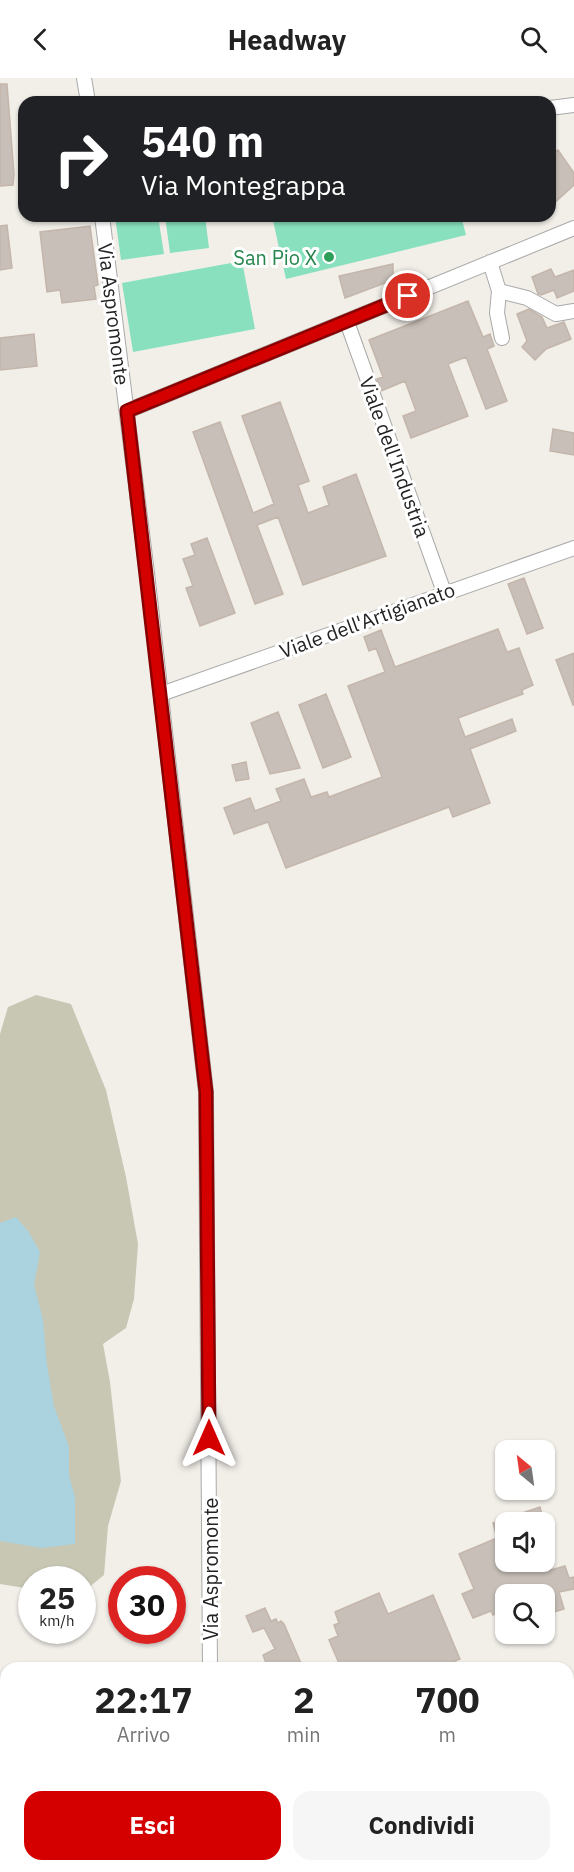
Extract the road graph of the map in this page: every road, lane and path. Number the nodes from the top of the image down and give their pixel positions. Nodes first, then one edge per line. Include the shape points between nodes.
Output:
1 (84, 78) edge
2 (87, 96) edge
3 (574, 105) edge
4 (556, 107) edge
5 (103, 222) edge
6 (574, 228) edge
7 (490, 262) junction
8 (499, 291) junction
9 (574, 311) edge
10 (347, 322) junction
11 (502, 338) dead end
12 (127, 411) junction
13 (574, 548) edge
14 (444, 592) junction
15 (161, 694) junction
16 (210, 1662) edge

1 - 2 street
3 - 4 street
5 - 12 street, Via Aspromonte
6 - 7 street
7 - 8 street
7 - 10 street
8 - 9 street via 527,298 556,314
8 - 11 street via 497,313
10 - 12 street
10 - 14 street, Viale dell'Industria
12 - 15 street, Via Aspromonte
13 - 14 street, Viale dell'Artigianato
14 - 15 street, Viale dell'Artigianato
15 - 16 street, Via Aspromonte via 206,1092

